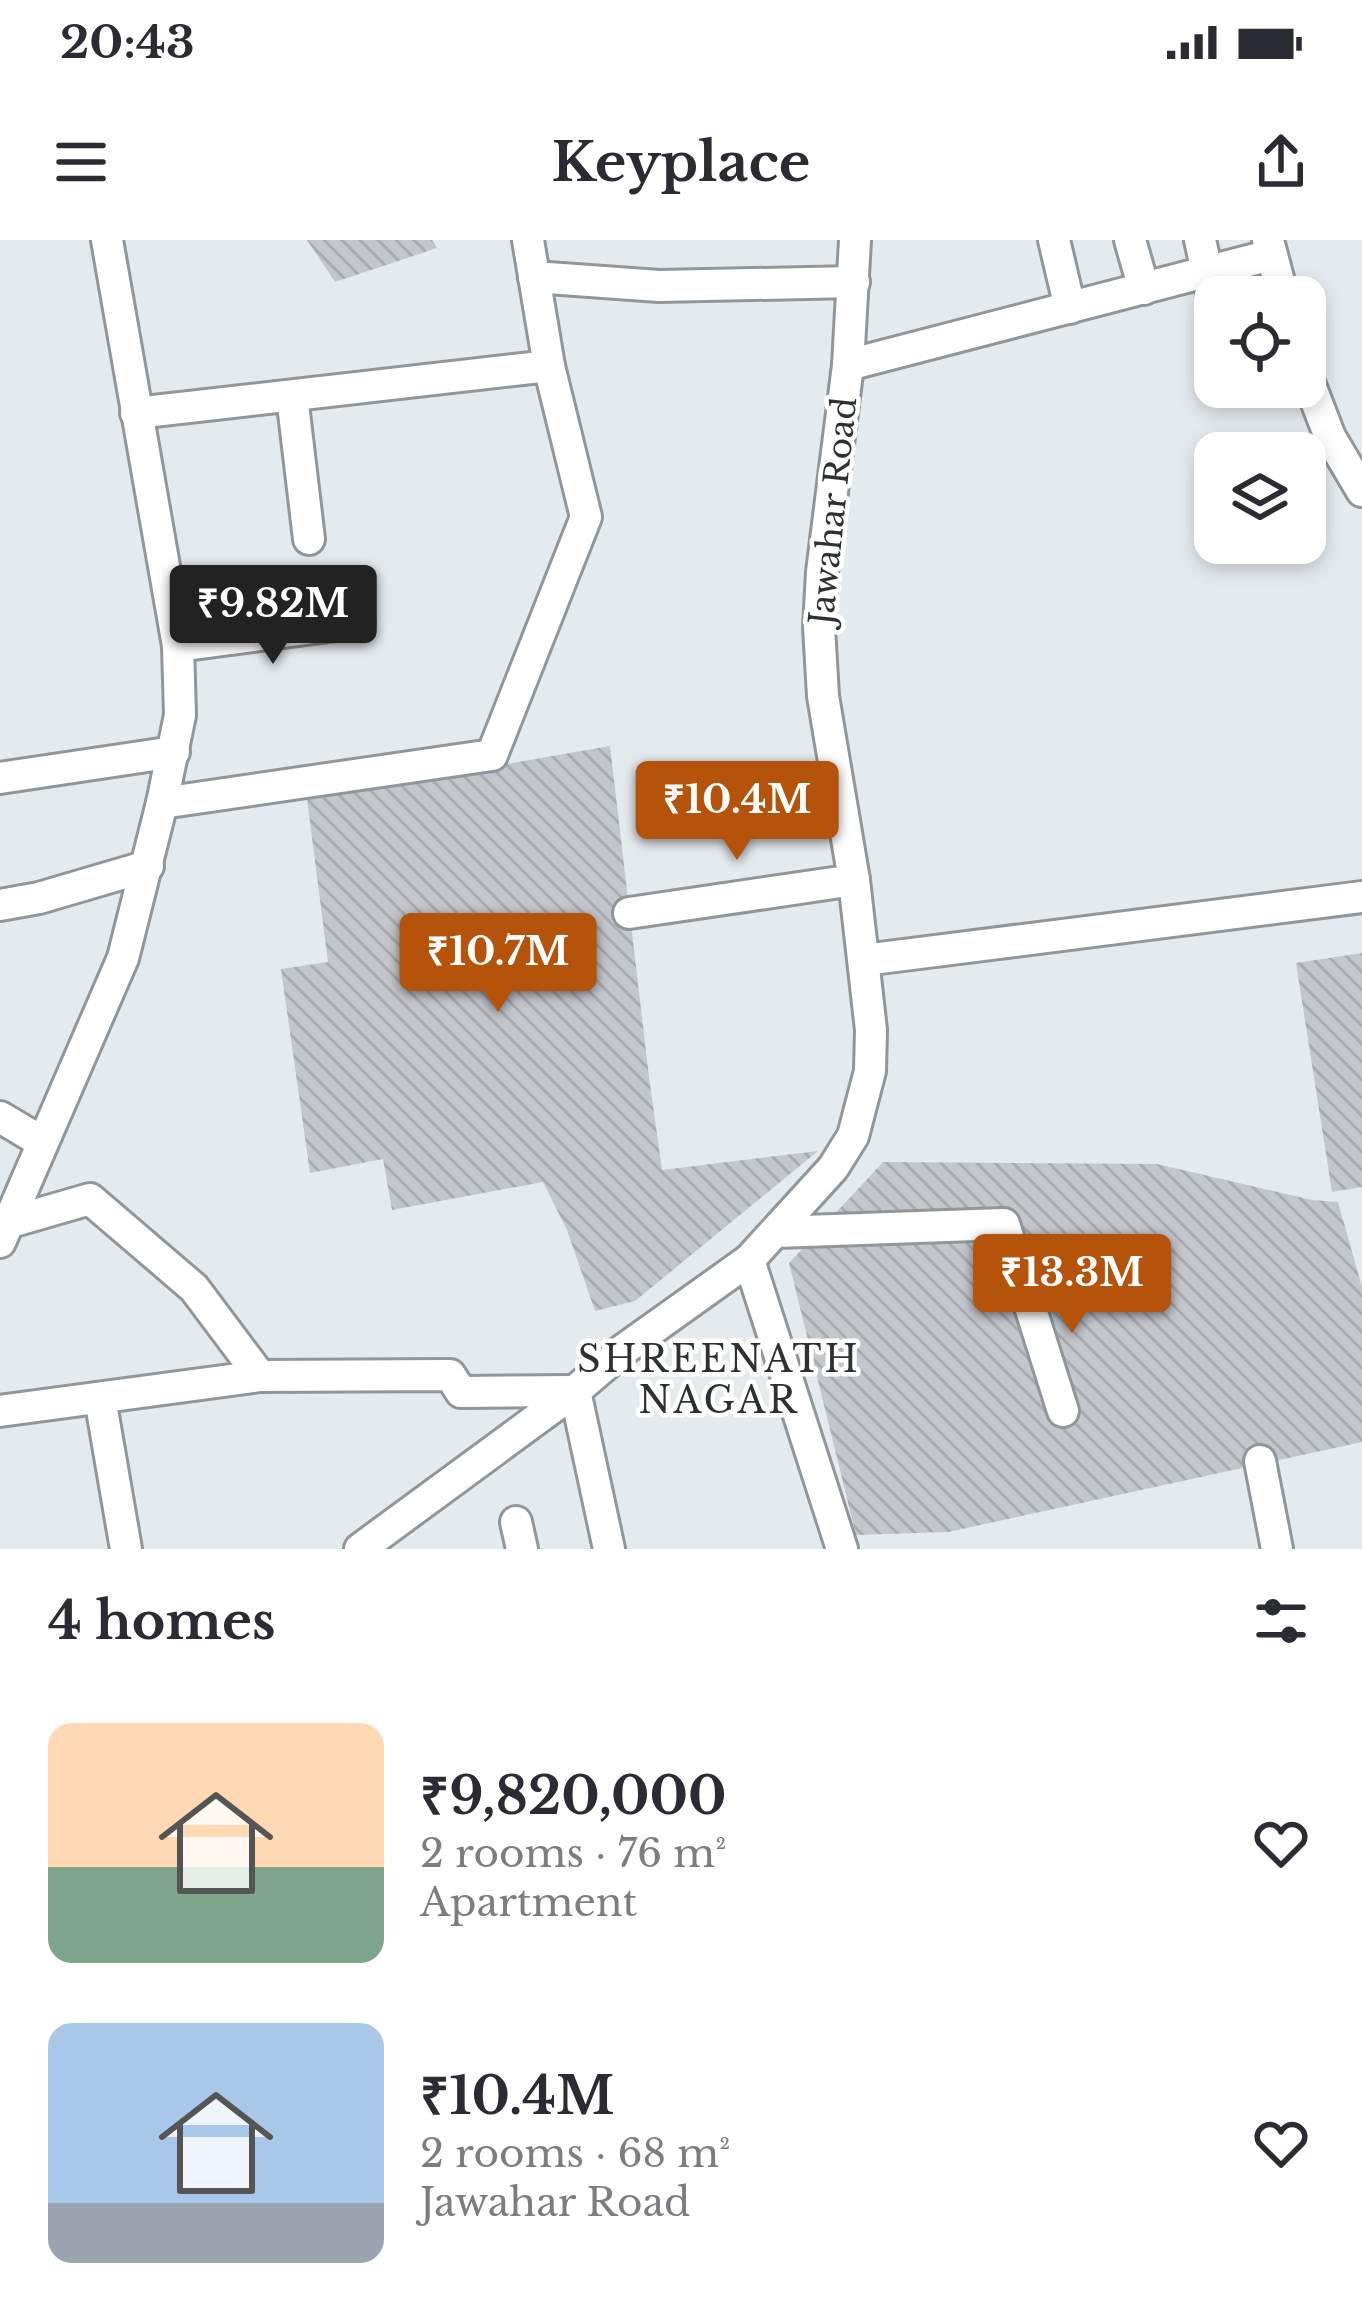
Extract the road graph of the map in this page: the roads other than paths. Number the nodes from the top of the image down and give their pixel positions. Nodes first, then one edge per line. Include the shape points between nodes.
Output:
1 (107, 240) edge
2 (528, 240) edge
3 (855, 240) edge
4 (1054, 240) edge
5 (1130, 240) edge
6 (1200, 240) edge
7 (1269, 248) edge
8 (1205, 272) junction
9 (1206, 276) edge
10 (534, 277) junction
11 (854, 282) junction
12 (1144, 289) junction
13 (1070, 308) junction
14 (848, 365) junction
15 (549, 366) junction
16 (292, 396) junction
17 (1319, 408) edge
18 (136, 413) junction
19 (1362, 491) edge
20 (309, 538) dead end
21 (359, 622) dead end
22 (178, 646) junction
23 (174, 752) junction
24 (0, 778) edge
25 (162, 803) junction
26 (148, 866) junction
27 (854, 880) junction
28 (1362, 897) edge
29 (0, 905) edge
30 (629, 913) dead end
31 (864, 960) junction
32 (0, 1118) edge
33 (42, 1142) junction
34 (3, 1232) edge
35 (776, 1232) junction
36 (749, 1260) junction
37 (260, 1376) junction
38 (575, 1391) junction
39 (100, 1398) junction
40 (1063, 1411) dead end
41 (0, 1412) edge
42 (1260, 1461) dead end
43 (126, 1549) edge
44 (360, 1549) edge
45 (609, 1549) edge
46 (842, 1549) edge
47 (1277, 1549) edge

1 - 18 street
2 - 10 street
3 - 11 street, Jawahar Road
4 - 13 street
5 - 12 street
6 - 8 street
7 - 8 street
8 - 9 street
8 - 12 street
10 - 11 street via 659,286
10 - 15 street
11 - 14 street, Jawahar Road
12 - 13 street
13 - 14 street
14 - 27 street, Jawahar Road via 819,628
15 - 16 street
15 - 25 street via 586,517 492,755
16 - 18 street
16 - 20 street
17 - 19 street
18 - 22 street
21 - 22 street
22 - 23 street
23 - 24 street
23 - 25 street
25 - 26 street
26 - 29 street
26 - 33 street via 123,958
27 - 30 street
27 - 31 street, Jawahar Road
28 - 31 street
31 - 35 street, Jawahar Road via 870,1071 854,1136
32 - 33 street
33 - 34 street
34 - 37 street via 90,1198 194,1288
35 - 36 street, Jawahar Road
35 - 40 street via 1004,1224
36 - 38 street, Jawahar Road
36 - 46 street
37 - 38 street via 450,1375 461,1392
37 - 39 street
38 - 44 street, Jawahar Road
38 - 45 street
39 - 41 street
39 - 43 street
42 - 47 street

